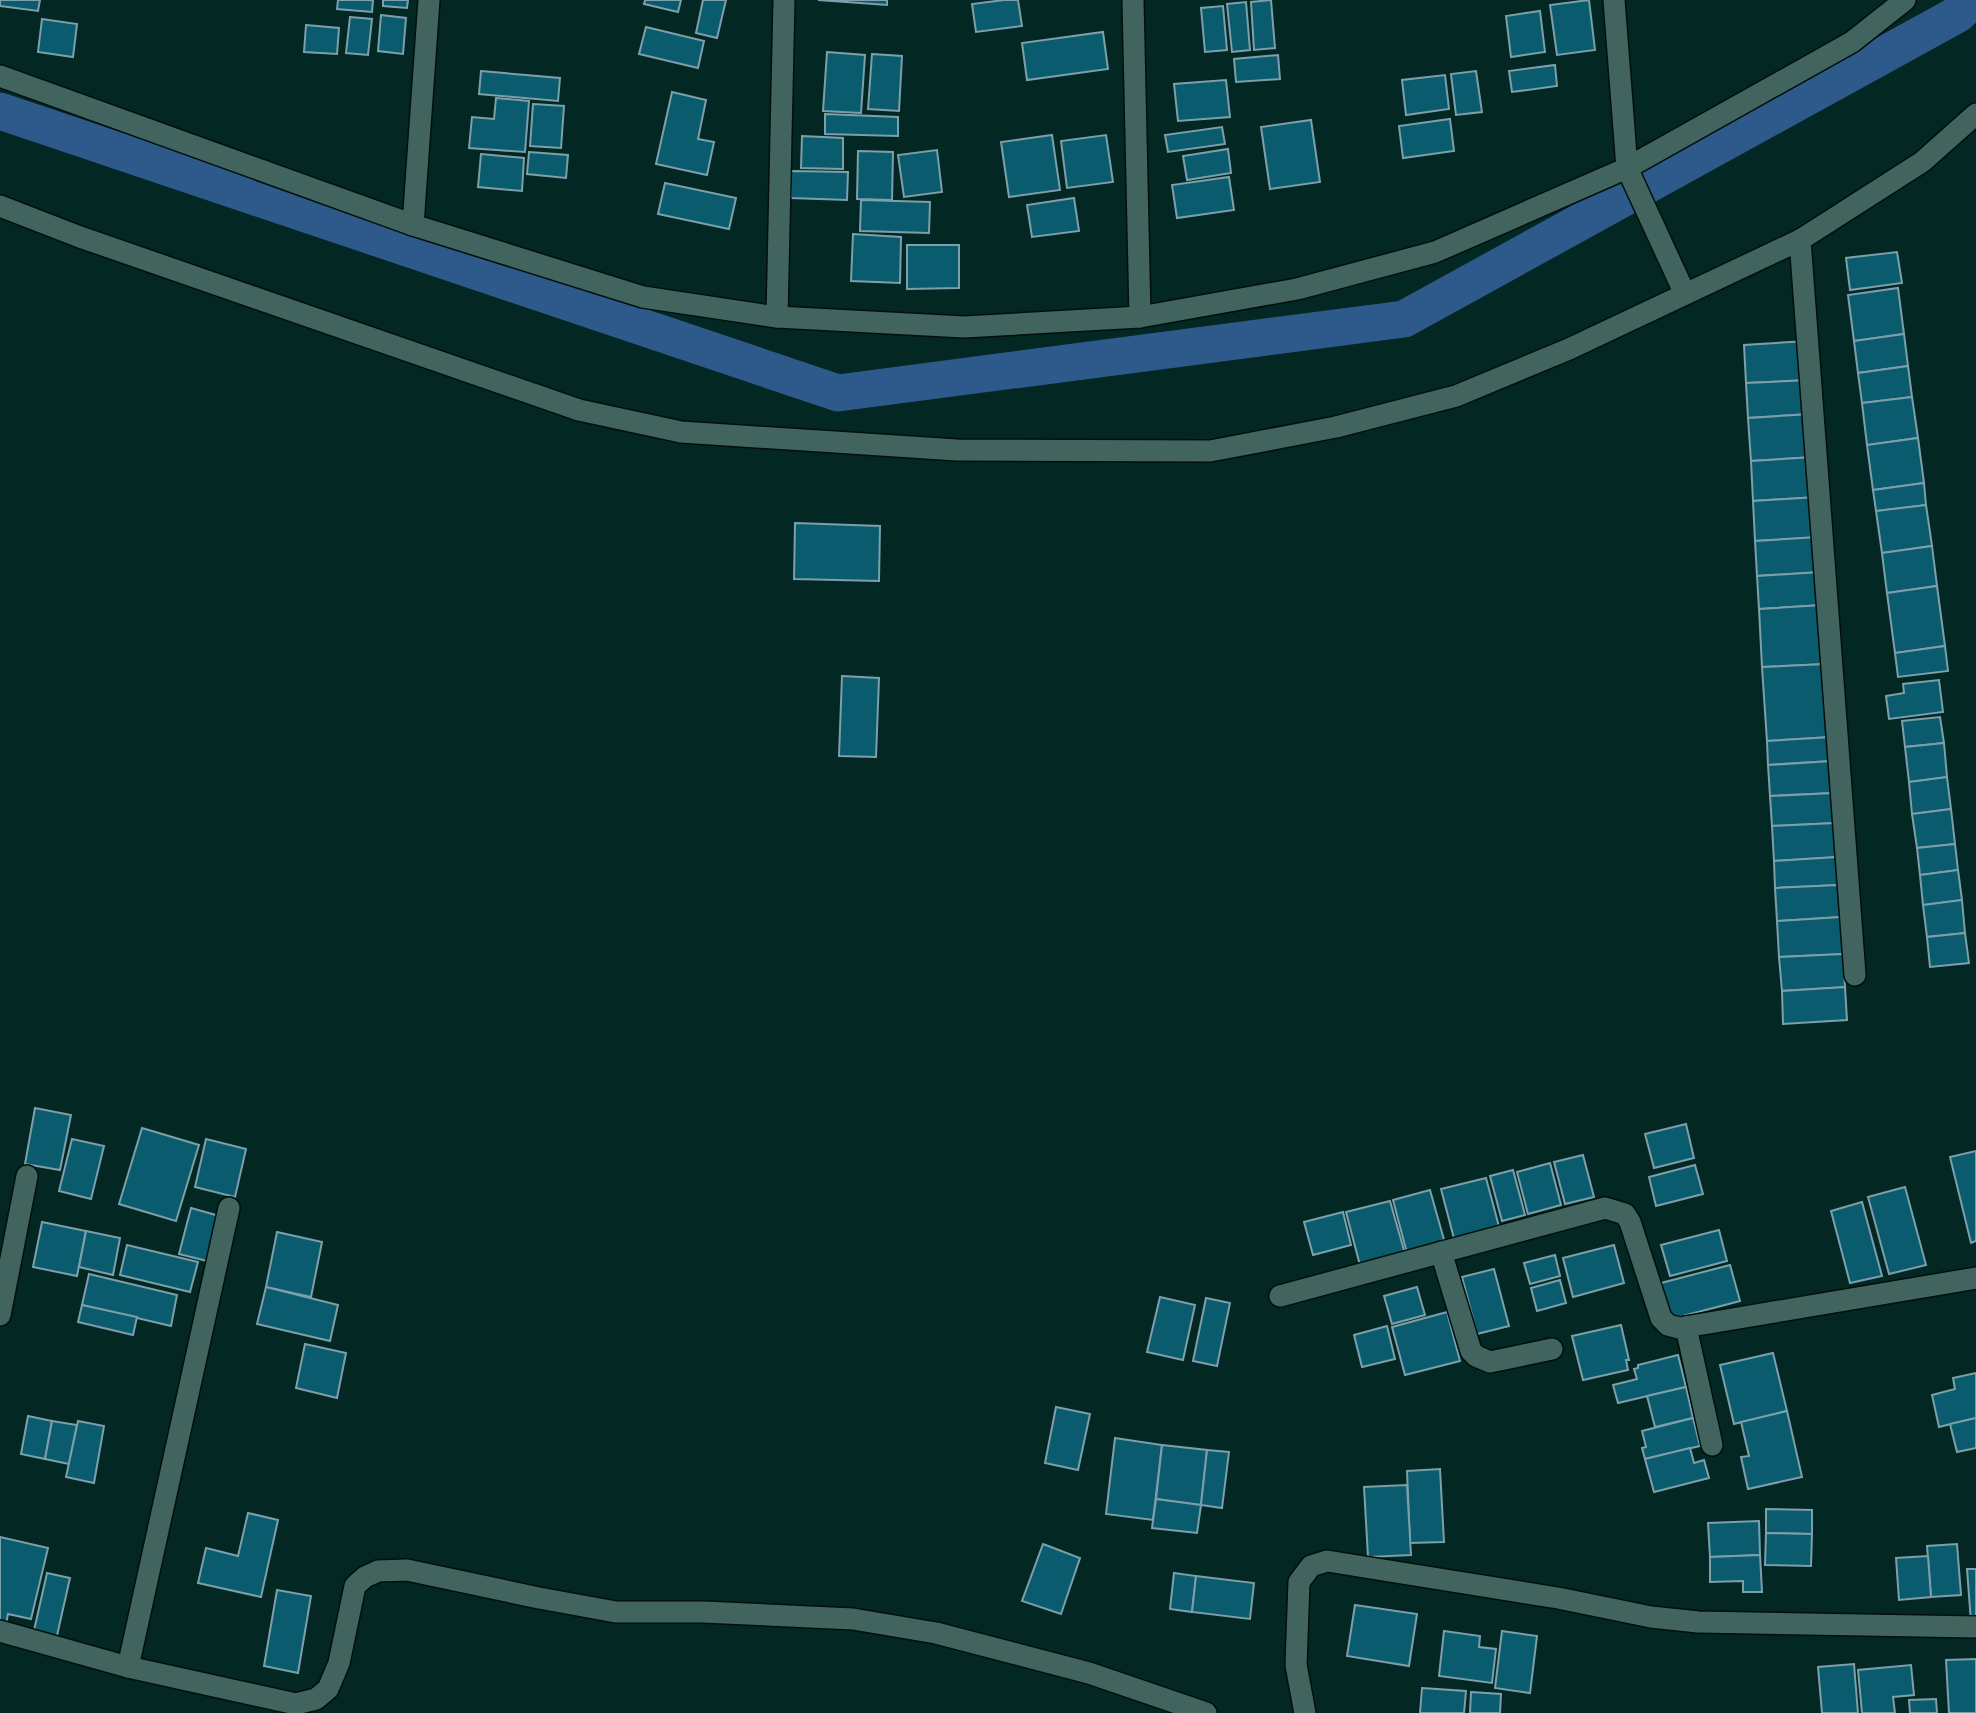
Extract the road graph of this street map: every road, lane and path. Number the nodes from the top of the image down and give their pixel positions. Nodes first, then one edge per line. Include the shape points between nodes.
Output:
1 (429, 0) edge
2 (784, 0) edge
3 (1133, 0) edge
4 (1614, 0) edge
5 (1905, 0) edge
6 (0, 76) edge
7 (1976, 114) edge
8 (1627, 169) junction
9 (0, 206) edge
10 (413, 225) junction
11 (1800, 240) junction
12 (1685, 294) junction
13 (777, 317) junction
14 (1140, 317) junction
15 (1855, 975) dead end
16 (27, 1176) dead end
17 (229, 1208) dead end
18 (1441, 1252) junction
19 (1976, 1278) edge
20 (1280, 1296) dead end
21 (0, 1315) edge
22 (1686, 1327) junction
23 (1552, 1349) dead end
24 (1712, 1445) dead end
25 (1976, 1626) edge
26 (0, 1631) edge
27 (128, 1667) junction
28 (1206, 1713) edge
29 (1306, 1713) edge

1 - 10 street
2 - 13 street
3 - 14 street
4 - 8 street
5 - 8 street via 1852,42
6 - 10 street
7 - 11 street via 1922,162
8 - 12 street
8 - 14 street via 1434,252 1297,289
9 - 12 street via 579,410 681,432 957,450 1210,451 1336,427 1456,397
10 - 13 street via 643,297
11 - 12 street
11 - 15 street
13 - 14 street via 964,327
16 - 21 street
17 - 27 street
18 - 20 street
18 - 22 street via 1605,1208 1615,1210 1630,1222 1661,1318 1668,1325
18 - 23 street via 1476,1356 1490,1362
19 - 22 street
22 - 24 street
25 - 29 street via 1698,1622 1327,1561 1311,1566 1299,1582 1296,1665
26 - 27 street
27 - 28 street via 296,1704 316,1699 328,1689 339,1663 355,1586 378,1571 407,1570 616,1612 853,1619 936,1633 1088,1673

